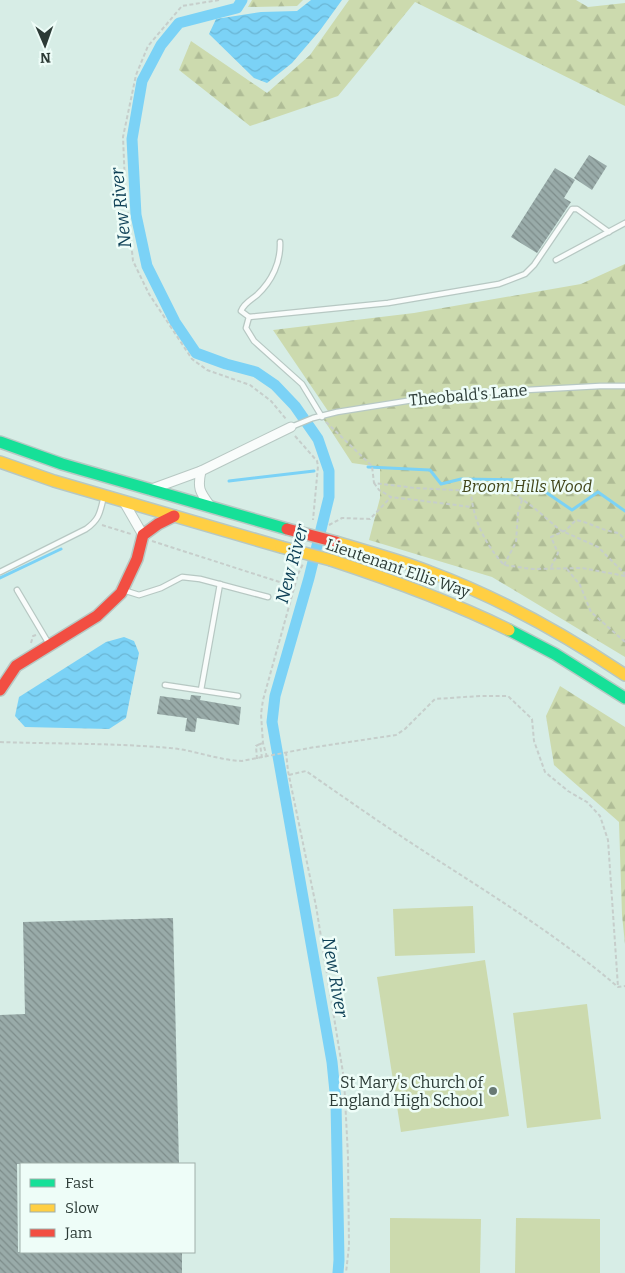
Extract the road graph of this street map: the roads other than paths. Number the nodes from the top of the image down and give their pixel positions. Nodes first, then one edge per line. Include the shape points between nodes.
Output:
1 (625, 223) edge
2 (609, 232) junction
3 (280, 242) dead end
4 (556, 260) dead end
5 (249, 317) junction
6 (625, 386) edge
7 (322, 417) junction
8 (293, 426) joint
9 (0, 442) edge
10 (0, 462) edge
11 (201, 471) junction
12 (149, 490) junction
13 (104, 496) junction
14 (124, 502) junction
15 (210, 507) junction
16 (174, 516) junction
17 (142, 536) junction
18 (0, 572) edge
19 (220, 584) junction
20 (17, 590) dead end
21 (122, 590) junction
22 (268, 597) dead end
23 (49, 644) junction
24 (625, 675) edge
25 (165, 685) dead end
26 (0, 690) edge
27 (201, 690) junction
28 (238, 696) dead end
29 (625, 698) edge

1 - 2 lane
2 - 4 lane
2 - 5 lane via 577,209 572,209 534,265 525,274 499,284 388,303
3 - 5 lane via 278,262 272,276 258,294 243,305 241,311
5 - 7 lane via 246,328 254,341 302,384
6 - 7 lane, Theobald's Lane via 451,394
7 - 8 lane, Theobald's Lane
8 - 11 street
9 - 12 main road, Lieutenant Ellis Way
10 - 13 main road, Lieutenant Ellis Way
11 - 12 street
11 - 15 street via 199,490
12 - 15 main road, Lieutenant Ellis Way
13 - 14 main road, Lieutenant Ellis Way
13 - 18 lane via 96,522
14 - 16 main road, Lieutenant Ellis Way
14 - 17 street
15 - 24 main road, Lieutenant Ellis Way, bridge via 431,572 537,622
16 - 17 main road
16 - 29 main road, Lieutenant Ellis Way, bridge via 331,560 436,595 535,642
17 - 21 main road via 137,560
19 - 21 lane via 182,577 161,588 139,594
19 - 22 lane
19 - 27 lane
20 - 23 lane
21 - 23 main road via 97,616
23 - 26 main road via 16,666
25 - 27 lane
27 - 28 lane

